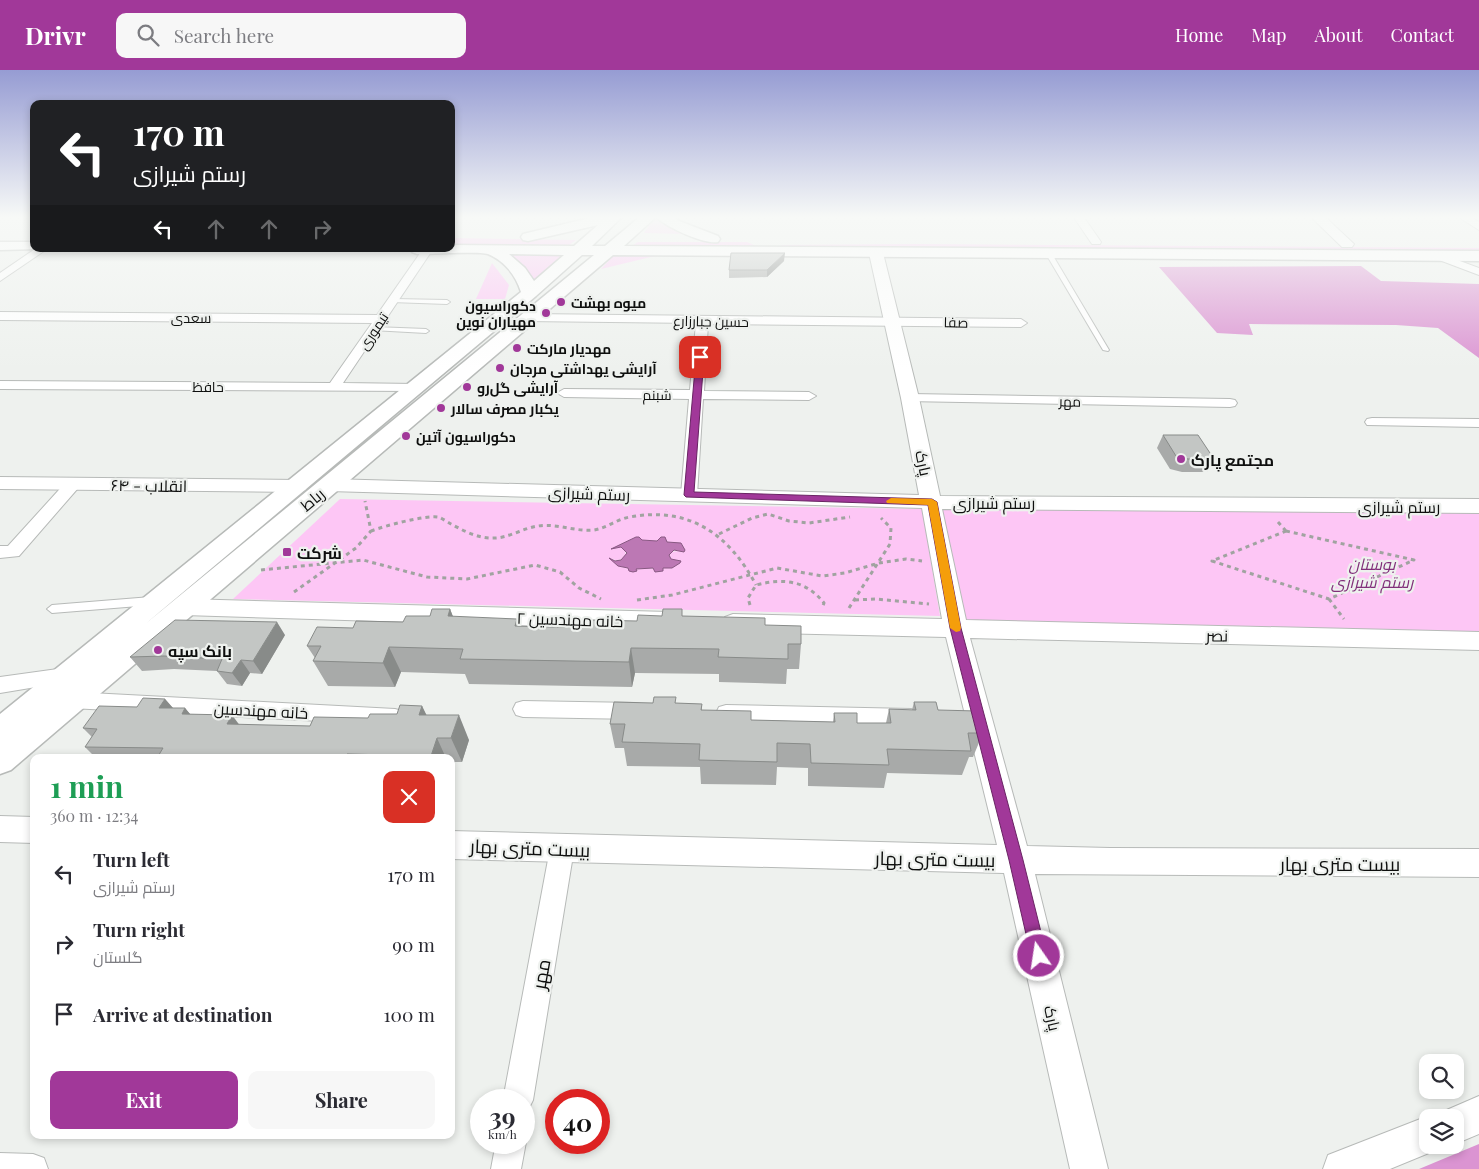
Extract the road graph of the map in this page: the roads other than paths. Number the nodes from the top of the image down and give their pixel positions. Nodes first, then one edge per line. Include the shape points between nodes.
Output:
1 (16, 267) edge
2 (416, 267) edge
3 (516, 267) edge
4 (558, 267) edge
5 (590, 267) edge
6 (879, 267) edge
7 (1057, 267) edge
8 (1467, 267) edge
9 (609, 270) dead end
10 (1479, 272) edge
11 (581, 275) junction
12 (0, 278) edge
13 (530, 293) junction
14 (393, 301) junction
15 (447, 302) dead end
16 (0, 316) edge
17 (529, 318) junction
18 (381, 319) junction
19 (702, 321) junction
20 (892, 322) junction
21 (1020, 323) dead end
22 (374, 329) junction
23 (426, 331) dead end
24 (1106, 350) dead end
25 (0, 385) edge
26 (334, 387) junction
27 (416, 388) junction
28 (564, 393) dead end
29 (697, 394) junction
30 (810, 396) dead end
31 (910, 398) junction
32 (1230, 403) dead end
33 (1372, 422) dead end
34 (1479, 423) edge
35 (0, 483) edge
36 (74, 484) junction
37 (329, 485) junction
38 (298, 486) junction
39 (689, 495) junction
40 (932, 502) junction
41 (1479, 506) edge
42 (6, 552) edge
43 (156, 600) junction
44 (184, 607) junction
45 (52, 609) dead end
46 (956, 628) junction
47 (1479, 641) edge
48 (65, 676) junction
49 (0, 685) edge
50 (71, 700) junction
51 (523, 709) dead end
52 (652, 712) edge
53 (711, 713) edge
54 (411, 717) edge
55 (930, 717) edge
56 (0, 731) edge
57 (0, 761) edge
58 (0, 829) edge
59 (30, 830) edge
60 (455, 845) edge
61 (562, 849) junction
62 (1016, 860) junction
63 (1479, 863) edge
64 (520, 1089) edge
65 (1479, 1115) edge
66 (1464, 1121) edge
67 (1419, 1139) edge
68 (509, 1154) edge
69 (0, 1168) edge
70 (33, 1169) edge
71 (506, 1169) edge
72 (1089, 1169) edge
73 (1342, 1169) edge

1 - 12 street
2 - 14 street, تیموری
3 - 13 main road via 525,276
4 - 13 main road, رباط
5 - 11 main road, رباط
6 - 20 street, پارک
7 - 24 lane
8 - 10 street
9 - 11 main road
11 - 17 main road, رباط
13 - 27 main road, رباط
14 - 15 lane
14 - 18 street, تیموری
16 - 18 street, سعدی
17 - 19 street, حسین جبارزارع
17 - 37 main road, رباط
18 - 22 street, تیموری
19 - 20 street, حسین جبارزارع
19 - 29 street
20 - 21 street, صفا
20 - 31 street, پارک
22 - 23 lane
22 - 26 street, تیموری
25 - 26 street, حافظ
26 - 27 street, حافظ
27 - 38 main road, رباط
28 - 29 street, شبنم
29 - 30 street, شبنم
29 - 39 street
31 - 32 street, مهر
31 - 40 street, پارک
33 - 34 street
35 - 36 street, انقلاب - ۶۴
36 - 38 street, انقلاب - ۶۴
36 - 42 street
37 - 39 street, رستم شیرازی
37 - 44 main road, رباط
38 - 43 main road, رباط
39 - 40 street, رستم شیرازی
40 - 41 street, رستم شیرازی
40 - 46 street, پارک
43 - 45 lane
43 - 48 main road, رباط
44 - 46 street, خانه مهندسین ۲
44 - 50 main road, رباط
46 - 47 street, نصر
46 - 62 street, پارک via 969,718
48 - 49 street
48 - 56 main road, رباط
50 - 54 street, خانه مهندسین
50 - 57 main road, رباط
51 - 52 street
53 - 55 street
58 - 59 street
60 - 61 street, بیست متری بهار
61 - 62 street, بیست متری بهار
61 - 64 street, مهر
62 - 63 street, بیست متری بهار
62 - 72 street, پارک
65 - 66 street
67 - 73 street
68 - 71 street
69 - 70 street

